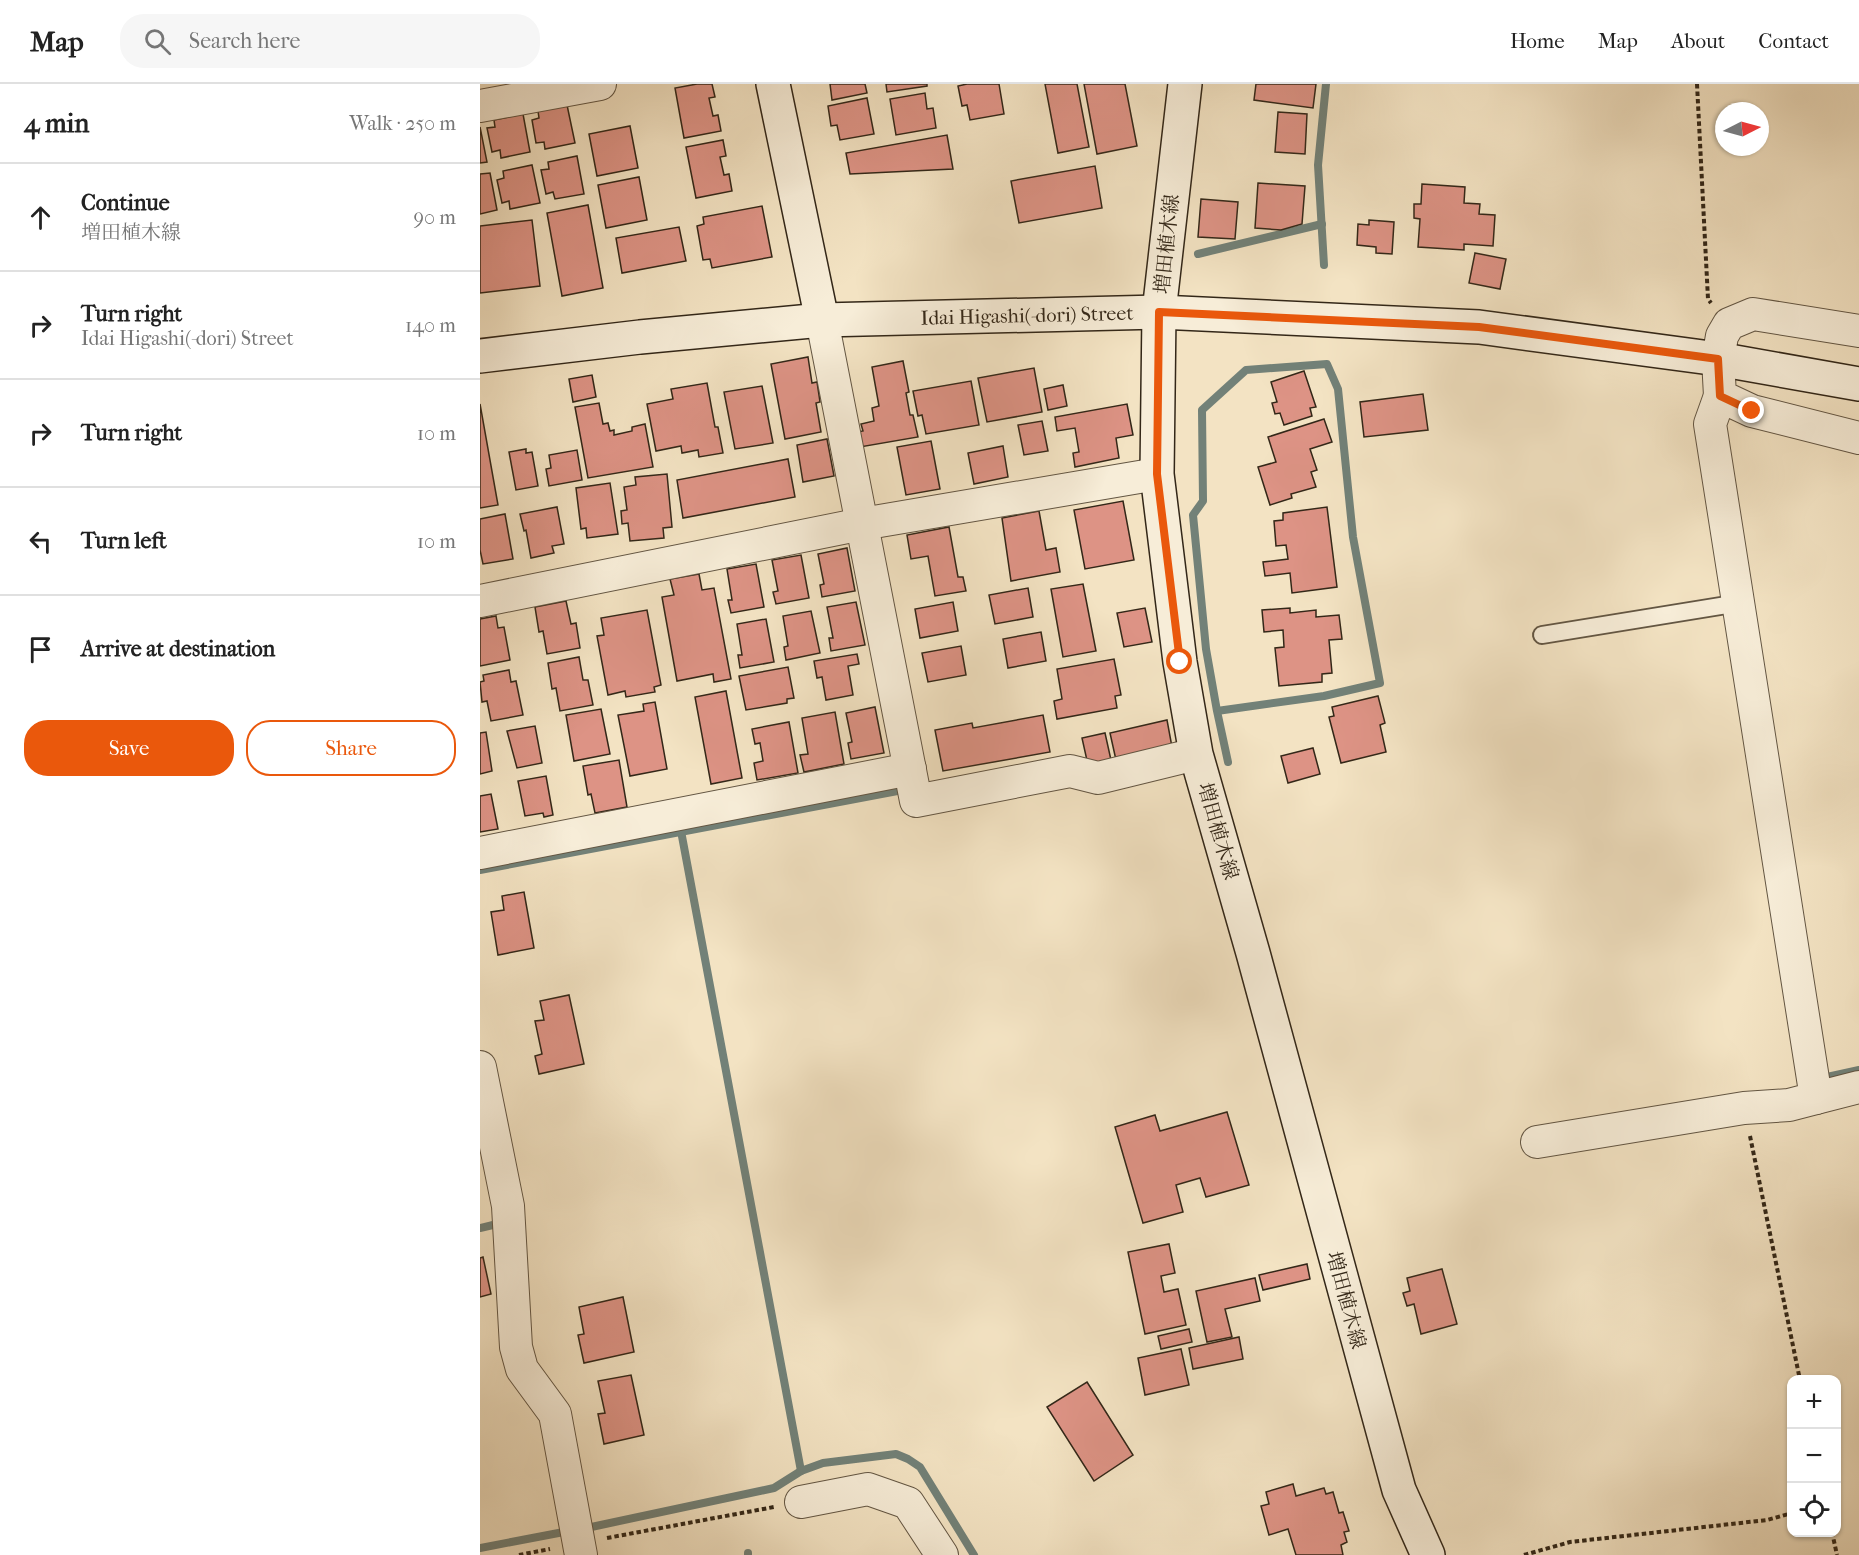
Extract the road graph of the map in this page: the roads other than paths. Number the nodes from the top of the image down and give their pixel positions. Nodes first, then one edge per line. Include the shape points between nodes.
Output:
1 (600, 84) edge
2 (773, 84) edge
3 (1185, 84) edge
4 (480, 106) edge
5 (1159, 312) junction
6 (822, 320) junction
7 (1859, 331) edge
8 (480, 356) edge
9 (1718, 359) junction
10 (1859, 384) edge
11 (1720, 396) junction
12 (1859, 438) edge
13 (1157, 474) junction
14 (861, 524) junction
15 (480, 601) edge
16 (1738, 603) junction
17 (1542, 635) dead end
18 (1196, 754) junction
19 (912, 782) junction
20 (480, 853) edge
21 (480, 1067) edge
22 (1859, 1088) edge
23 (1816, 1098) junction
24 (1537, 1142) dead end
25 (811, 1500) road end
26 (578, 1539) edge
27 (942, 1555) edge
28 (1428, 1555) edge

1 - 4 street
2 - 6 street
3 - 5 street, 増田植木線
5 - 6 street, Idai Higashi(-dori) Street
5 - 9 street, Idai Higashi(-dori) Street via 1479,327
5 - 13 street, 増田植木線
6 - 8 street, Idai Higashi(-dori) Street via 640,336
6 - 14 street
7 - 9 street via 1753,314 1729,324 1722,336
9 - 10 street, Idai Higashi(-dori) Street
9 - 11 street
11 - 12 street via 1752,411
11 - 16 street via 1710,424
13 - 14 street
13 - 18 street, 増田植木線 via 1180,662
14 - 15 street
14 - 19 street
16 - 17 lane
16 - 23 street
18 - 19 street via 1084,775
18 - 28 street, 増田植木線 via 1399,1490
19 - 20 street
21 - 26 street via 508,1206 516,1347 522,1369 555,1414
22 - 23 street
23 - 24 street
25 - 27 street via 868,1489 908,1503

